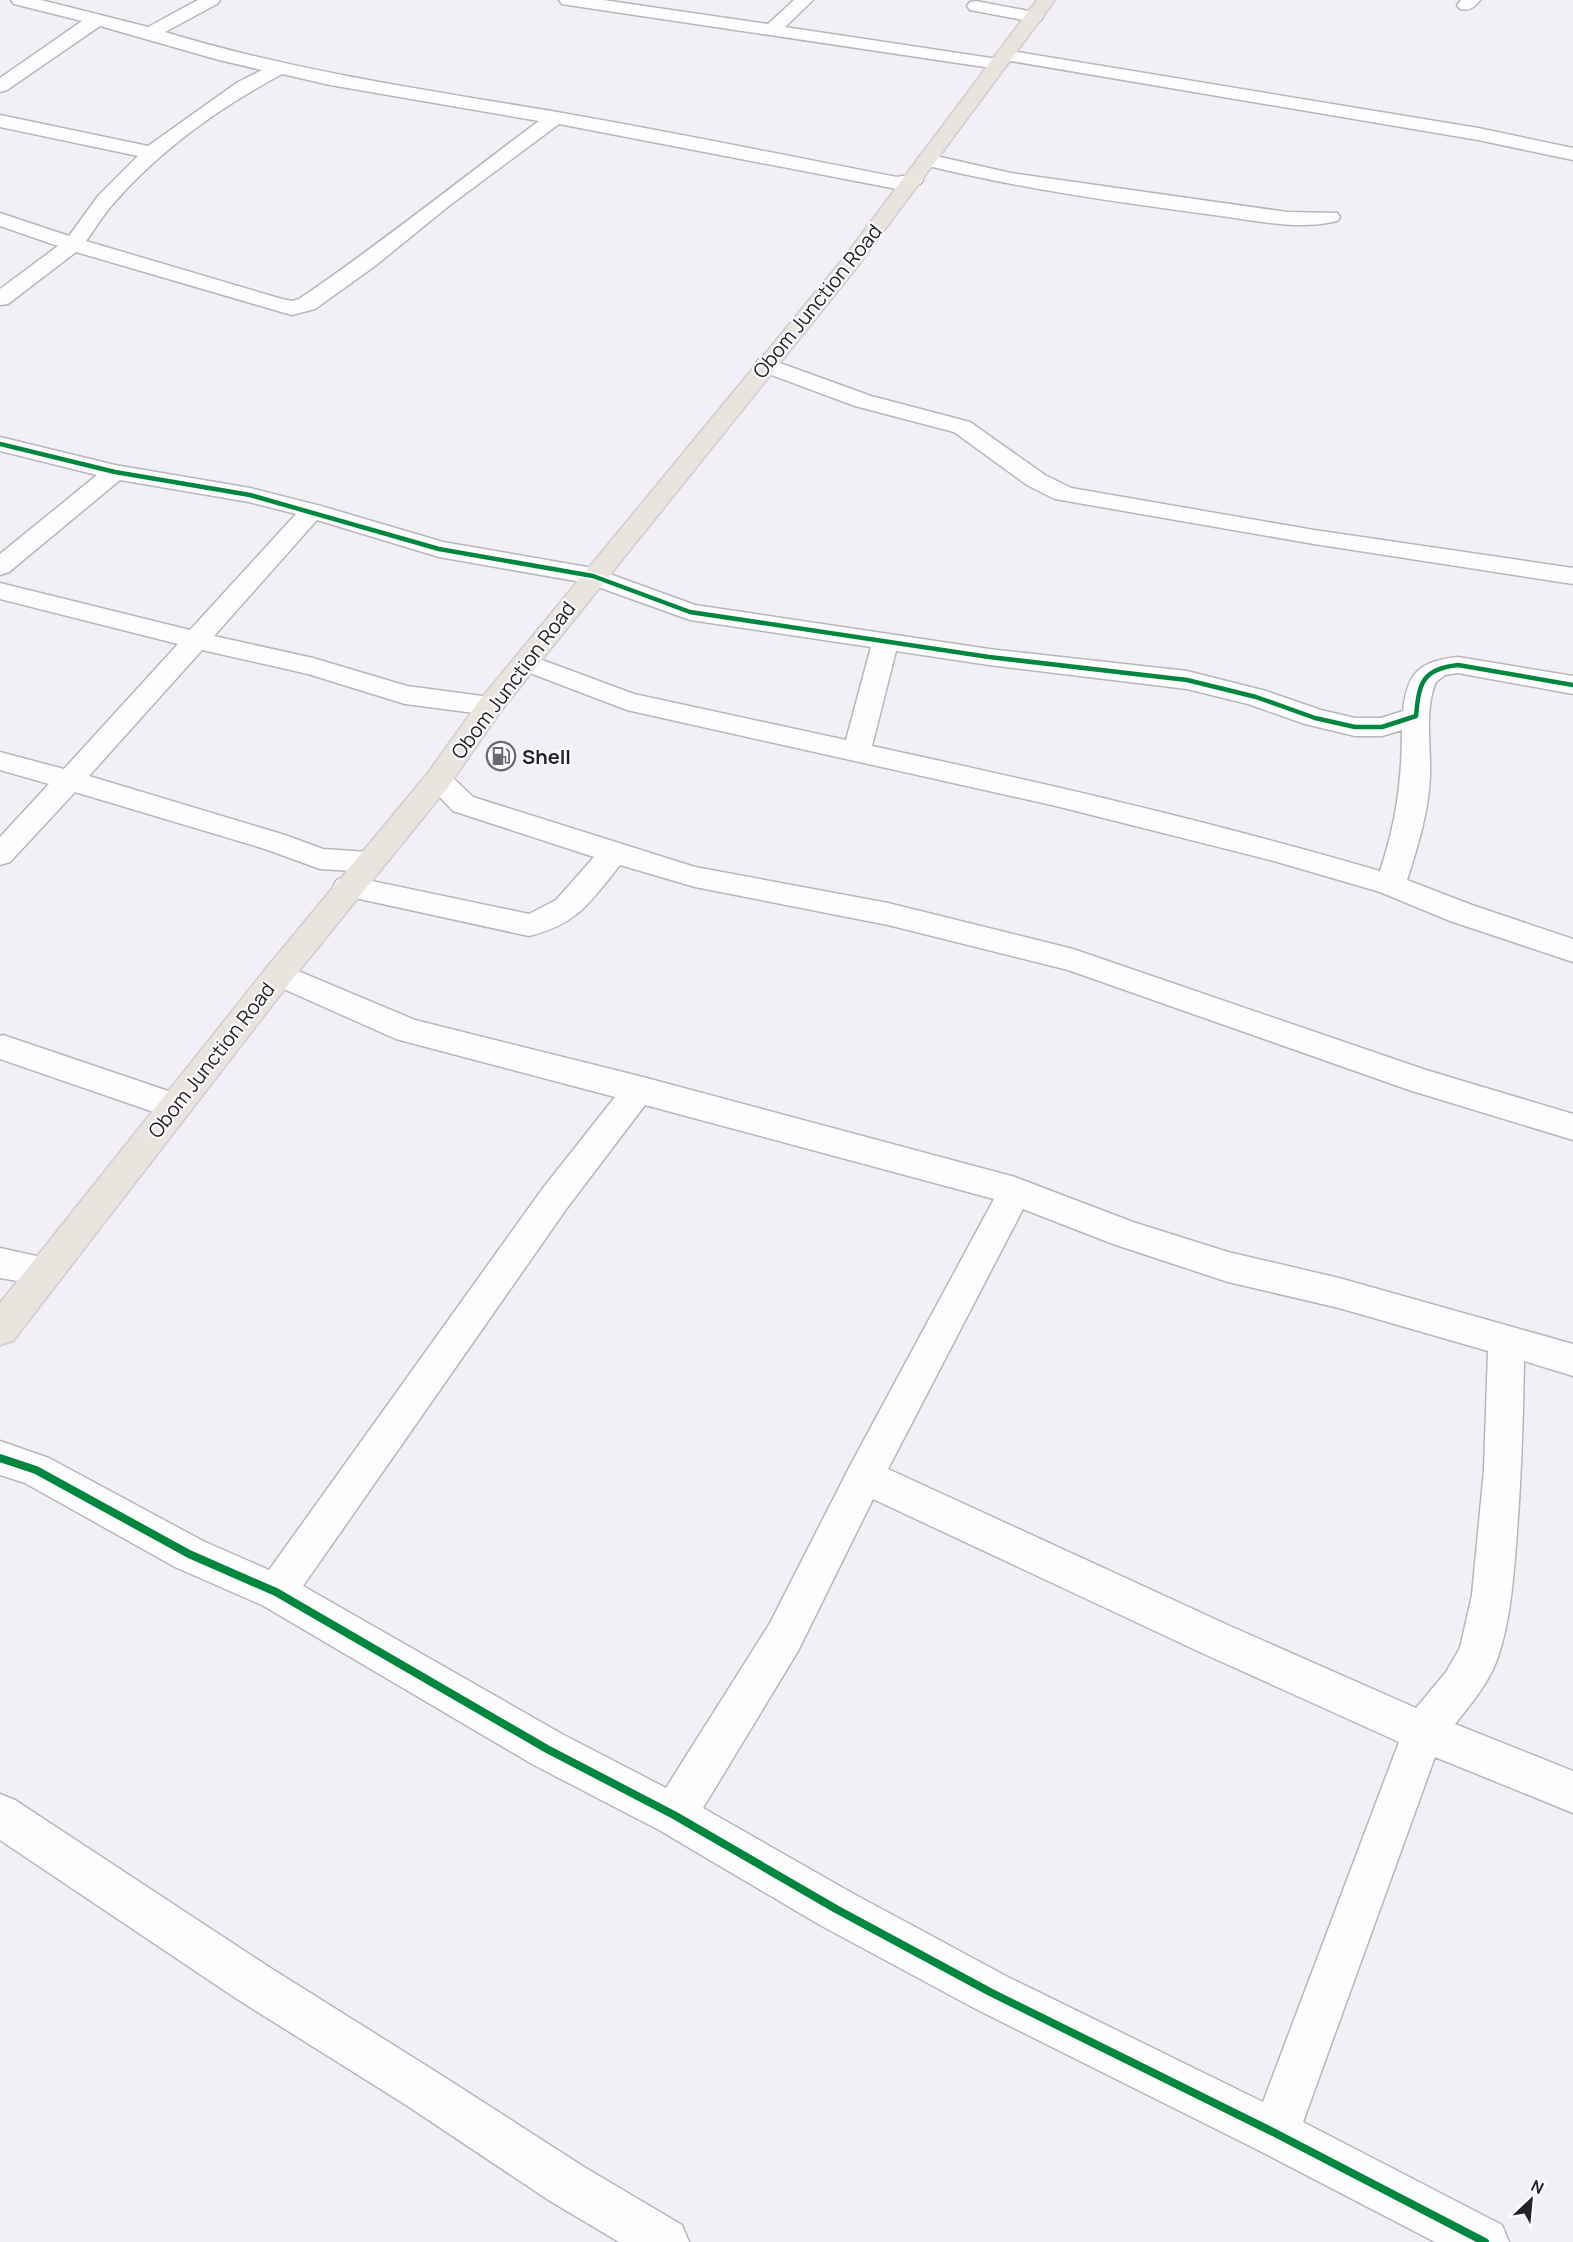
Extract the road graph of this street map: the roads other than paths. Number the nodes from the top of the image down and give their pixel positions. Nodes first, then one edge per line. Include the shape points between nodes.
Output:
1 (20, 0) edge
2 (211, 0) edge
3 (568, 0) edge
4 (798, 4) edge
5 (976, 6) dead end
6 (1040, 8) edge
7 (96, 20) junction
8 (772, 30) junction
9 (150, 33) junction
10 (1001, 60) junction
11 (279, 68) junction
12 (0, 86) edge
13 (555, 117) junction
14 (0, 121) edge
15 (153, 153) junction
16 (1573, 154) edge
17 (920, 170) junction
18 (1330, 217) dead end
19 (0, 219) edge
20 (74, 244) junction
21 (0, 299) edge
22 (766, 365) junction
23 (0, 444) edge
24 (116, 472) junction
25 (312, 511) junction
26 (0, 567) edge
27 (593, 576) junction
28 (1573, 576) edge
29 (0, 591) edge
30 (195, 639) junction
31 (885, 643) junction
32 (526, 662) junction
33 (1573, 685) edge
34 (490, 706) junction
35 (1416, 716) junction
36 (857, 752) junction
37 (0, 761) edge
38 (438, 780) junction
39 (66, 781) junction
40 (614, 853) junction
41 (0, 855) edge
42 (369, 861) junction
43 (1391, 885) junction
44 (348, 887) junction
45 (1573, 951) edge
46 (279, 974) junction
47 (3, 1047) dead end
48 (639, 1089) junction
49 (174, 1106) junction
50 (1573, 1127) edge
51 (1015, 1191) junction
52 (0, 1263) edge
53 (46, 1271) junction
54 (0, 1330) edge
55 (1506, 1339) junction
56 (1573, 1360) edge
57 (0, 1458) edge
58 (864, 1476) junction
59 (276, 1592) junction
60 (1423, 1732) junction
61 (1573, 1792) edge
62 (0, 1815) edge
63 (674, 1815) junction
64 (1275, 2133) junction
65 (665, 2242) edge
66 (1485, 2242) edge

1 - 7 street
2 - 9 street
3 - 8 street
4 - 8 street
5 - 6 street
6 - 10 main road, Obom Junction Road
7 - 9 street
7 - 12 street
8 - 10 street
9 - 11 street
10 - 16 street via 1478,134
10 - 17 main road, Obom Junction Road
11 - 13 street
11 - 15 street via 245,86
13 - 17 street via 897,183
13 - 20 street via 368,262 307,304 292,308
14 - 15 street
15 - 20 street via 105,200
17 - 18 street via 1287,218
17 - 22 main road, Obom Junction Road
19 - 20 street
20 - 21 street
22 - 27 main road, Obom Junction Road
22 - 28 street via 863,402 962,427 1035,480 1065,494
23 - 24 street
24 - 25 street via 230,491
24 - 26 street
25 - 27 street via 439,549
25 - 30 street
27 - 31 street via 690,612
27 - 32 main road, Obom Junction Road
29 - 30 street
30 - 34 street via 313,667 405,695
30 - 39 street
31 - 35 street via 1187,680 1355,727 1382,727
31 - 36 street
32 - 34 main road, Obom Junction Road
32 - 36 street via 627,701
33 - 35 street via 1458,665 1442,666 1430,671 1419,684
34 - 38 main road, Obom Junction Road
35 - 43 street via 1416,777 1405,840
36 - 43 street via 1166,822
37 - 39 street
38 - 40 street via 463,804
38 - 42 main road, Obom Junction Road
39 - 41 street
39 - 42 street via 275,842 320,859
40 - 44 street via 562,912 545,923 529,925
40 - 50 street via 695,877 888,914 1073,960 1399,1074
42 - 44 main road, Obom Junction Road
43 - 45 street
44 - 46 main road, Obom Junction Road
46 - 48 street via 407,1030
46 - 49 main road, Obom Junction Road
47 - 49 street
48 - 51 street
48 - 59 street via 555,1198
49 - 53 main road, Obom Junction Road
51 - 55 street via 1125,1234 1228,1267
51 - 58 street
52 - 53 street
53 - 54 main road, Obom Junction Road
55 - 56 street
55 - 60 street via 1503,1470 1492,1595 1479,1654 1460,1686
57 - 59 street via 36,1470 189,1554
58 - 60 street via 1262,1662
58 - 63 street via 784,1637
59 - 63 street via 547,1749
60 - 61 street
60 - 64 street
62 - 65 street via 253,1983 567,2184
63 - 64 street via 990,1992
64 - 66 street

